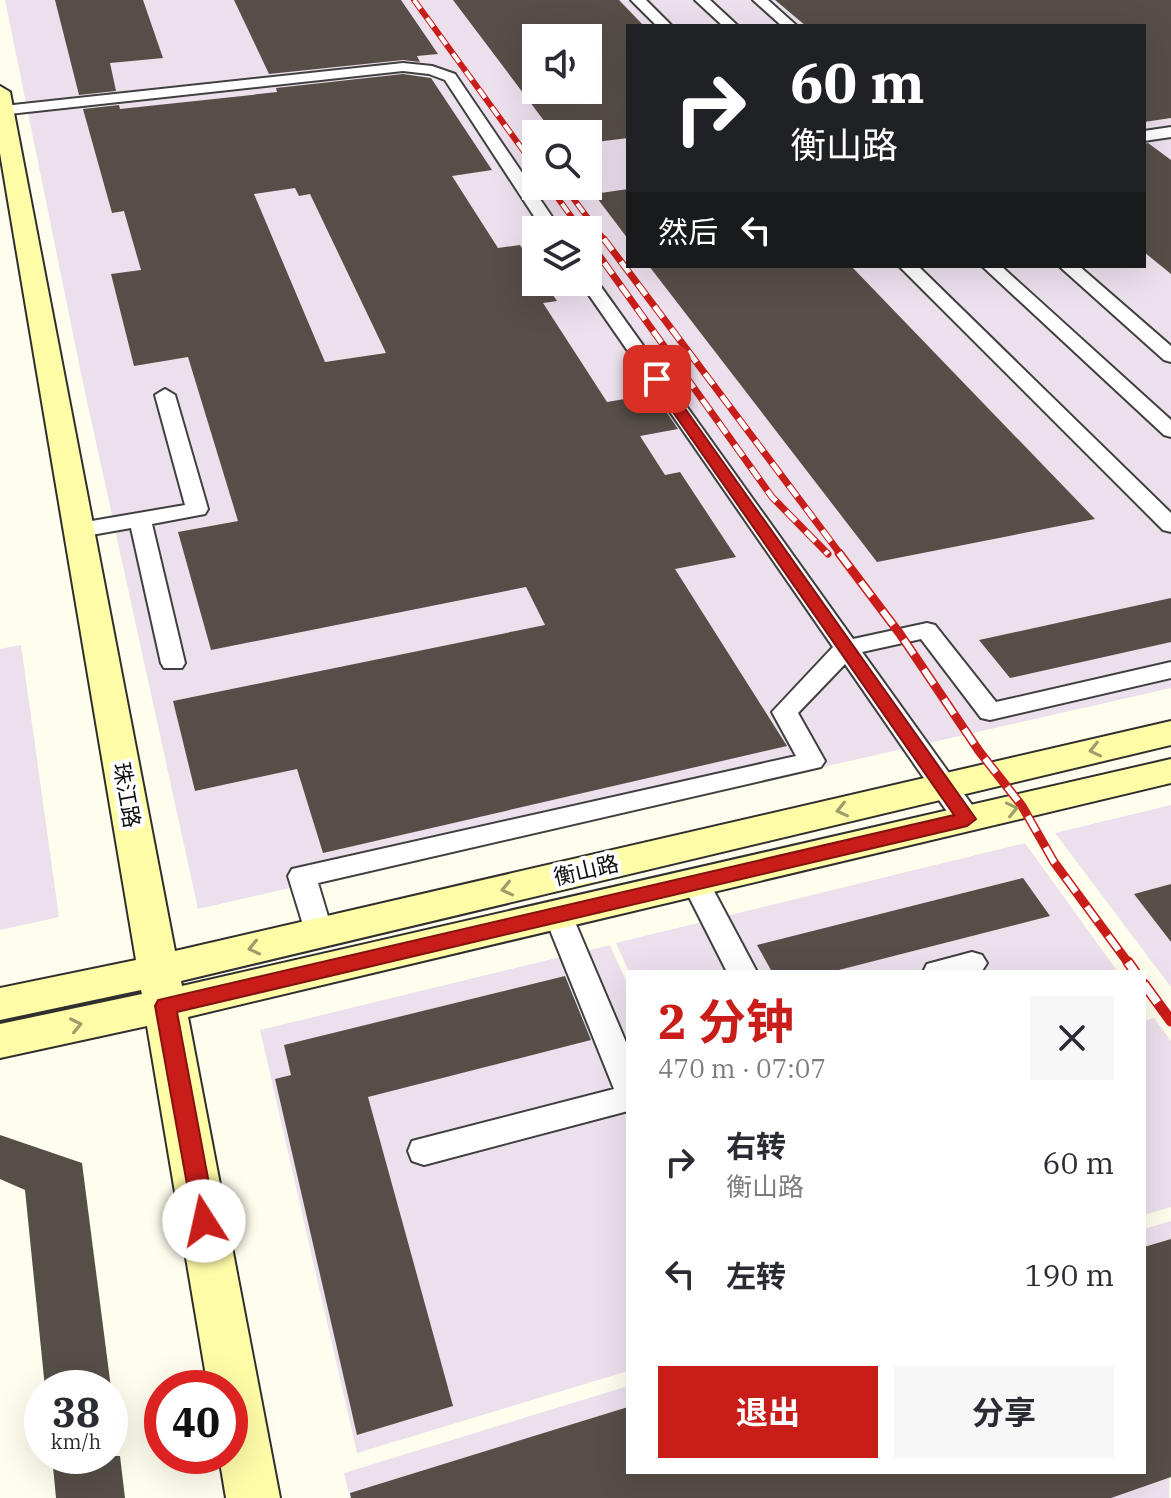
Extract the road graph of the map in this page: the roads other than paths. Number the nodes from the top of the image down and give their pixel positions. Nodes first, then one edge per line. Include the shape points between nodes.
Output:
1 (638, 0) edge
2 (702, 0) edge
3 (760, 0) edge
4 (663, 24) edge
5 (729, 24) edge
6 (788, 24) edge
7 (1, 105) edge
8 (1171, 132) edge
9 (1146, 136) edge
10 (543, 216) edge
11 (910, 268) edge
12 (993, 268) edge
13 (1070, 268) edge
14 (599, 296) edge
15 (1171, 356) edge
16 (165, 395) dead end
17 (1171, 431) edge
18 (140, 520) junction
19 (1171, 525) edge
20 (80, 530) junction
21 (846, 648) junction
22 (173, 663) dead end
23 (1171, 670) edge
24 (1171, 733) edge
25 (1171, 771) edge
26 (943, 786) junction
27 (967, 819) junction
28 (696, 883) junction
29 (558, 915) junction
30 (318, 933) junction
31 (972, 963) dead end
32 (741, 970) edge
33 (946, 970) edge
34 (161, 988) junction
35 (0, 1004) edge
36 (0, 1041) edge
37 (626, 1080) edge
38 (626, 1099) edge
39 (424, 1151) dead end
40 (253, 1498) edge

1 - 4 street
2 - 5 street
3 - 6 street
7 - 10 street via 403,67 432,70 450,77
7 - 20 street, 珠江路
8 - 9 street
11 - 19 street
12 - 17 street
13 - 15 street
14 - 21 street
16 - 18 street via 197,509
18 - 20 street
18 - 22 street
20 - 34 street, 珠江路
21 - 23 street via 927,630 990,712
21 - 26 street
21 - 30 street via 785,712 812,761 302,876
24 -> 26 street, 衡山路
27 -> 25 street, 衡山路
26 - 27 street
26 -> 30 street, 衡山路
27 - 28 street, 衡山路
28 - 29 street, 衡山路
28 - 32 street
29 - 34 street, 衡山路
29 - 37 street
30 -> 34 street, 衡山路
31 - 33 street
34 - 35 street, 衡山路
36 -> 34 street, 衡山路
34 - 40 street, 珠江路
38 - 39 street

